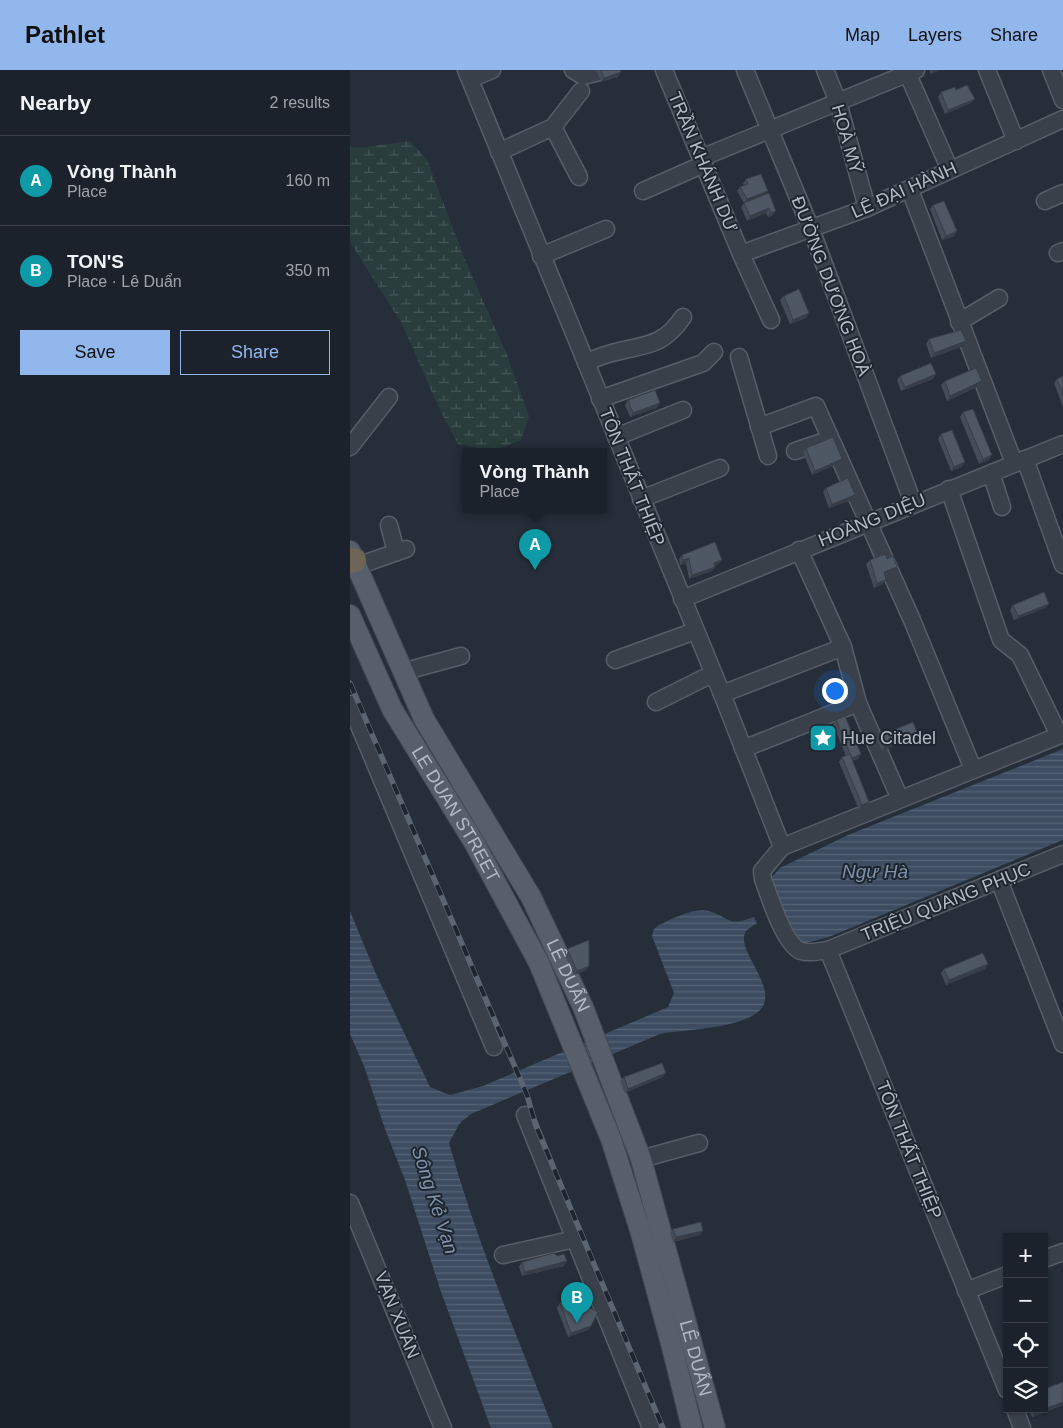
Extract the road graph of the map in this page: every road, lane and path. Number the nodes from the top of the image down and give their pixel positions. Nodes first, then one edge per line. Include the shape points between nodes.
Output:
1 (492, 70) edge
2 (573, 70) edge
3 (608, 70) edge
4 (664, 70) edge
5 (745, 70) edge
6 (825, 70) edge
7 (987, 70) edge
8 (1051, 70) edge
9 (910, 71) edge
10 (468, 75) edge
11 (580, 91) dead end
12 (1063, 100) edge
13 (838, 102) junction
14 (1063, 119) edge
15 (554, 127) junction
16 (770, 130) junction
17 (1016, 141) junction
18 (499, 152) junction
19 (702, 161) junction
20 (950, 170) junction
21 (579, 177) dead end
22 (910, 190) junction
23 (642, 191) dead end
24 (1063, 193) edge
25 (1045, 200) dead end
26 (867, 208) junction
27 (606, 229) dead end
28 (811, 229) junction
29 (741, 254) junction
30 (541, 256) junction
31 (999, 298) dead end
32 (683, 317) dead end
33 (771, 320) dead end
34 (959, 322) junction
35 (714, 352) dead end
36 (739, 357) dead end
37 (586, 363) junction
38 (389, 397) dead end
39 (600, 399) junction
40 (683, 410) dead end
41 (759, 427) junction
42 (616, 436) junction
43 (832, 439) junction
44 (1063, 444) edge
45 (350, 447) edge
46 (795, 452) dead end
47 (768, 456) dead end
48 (1020, 461) junction
49 (720, 468) dead end
50 (990, 473) junction
51 (949, 489) junction
52 (641, 499) junction
53 (913, 503) junction
54 (1002, 507) dead end
55 (867, 522) junction
56 (389, 526) dead end
57 (799, 550) junction
58 (353, 560) edge
59 (1063, 564) edge
60 (682, 599) junction
61 (350, 615) edge
62 (695, 631) junction
63 (842, 647) junction
64 (461, 656) dead end
65 (615, 660) dead end
66 (402, 672) junction
67 (712, 674) junction
68 (722, 694) junction
69 (656, 702) dead end
70 (858, 703) junction
71 (350, 704) edge
72 (1061, 734) edge
73 (744, 749) junction
74 (973, 769) junction
75 (900, 800) junction
76 (782, 848) junction
77 (1063, 854) edge
78 (999, 880) junction
79 (828, 950) junction
80 (559, 1016) joint
81 (1063, 1044) edge
82 (494, 1046) dead end
83 (525, 1115) dead end
84 (699, 1143) dead end
85 (641, 1159) junction
86 (350, 1203) edge
87 (574, 1239) junction
88 (1063, 1252) edge
89 (503, 1255) dead end
90 (1048, 1258) edge
91 (1003, 1277) edge
92 (966, 1291) junction
93 (1003, 1380) edge
94 (1016, 1413) edge
95 (443, 1428) edge
96 (651, 1428) edge
97 (692, 1428) edge
98 (715, 1428) edge
99 (1022, 1428) edge

1 - 10 street
2 - 3 street via 583,76
4 - 19 street, TRẦN KHÁNH DƯ
5 - 16 street, ĐƯỜNG DƯƠNG HOÀ
6 - 13 street, HOÀ MỸ
7 - 17 street
8 - 12 street
9 - 13 street
9 - 20 street
10 - 18 street, TÔN THẤT THIỆP
11 - 15 street
13 - 16 street
13 - 26 street, HOÀ MỸ
14 - 17 street, LÊ ĐẠI HÀNH
15 - 18 street
15 - 21 street
16 - 19 street
16 - 28 street, ĐƯỜNG DƯƠNG HOÀ
17 - 20 street, LÊ ĐẠI HÀNH
18 - 30 street, TÔN THẤT THIỆP
19 - 23 street
19 - 29 street, TRẦN KHÁNH DƯ
20 - 22 street, LÊ ĐẠI HÀNH
22 - 26 street, LÊ ĐẠI HÀNH
22 - 34 street
24 - 25 street
26 - 28 street, LÊ ĐẠI HÀNH
27 - 30 street
28 - 29 street, LÊ ĐẠI HÀNH
28 - 53 street, ĐƯỜNG DƯƠNG HOÀ
29 - 33 street, TRẦN KHÁNH DƯ
30 - 37 street, TÔN THẤT THIỆP
31 - 34 street
32 - 37 street via 658,342
34 - 48 street
35 - 39 street via 703,363
36 - 41 street
37 - 39 street, TÔN THẤT THIỆP
38 - 45 street
39 - 42 street, TÔN THẤT THIỆP
40 - 42 street
41 - 43 street via 816,406
41 - 47 street
42 - 52 street, TÔN THẤT THIỆP
43 - 46 street
43 - 55 street
44 - 48 street, HOÀNG DIỆU
48 - 50 street, HOÀNG DIỆU
48 - 59 street
49 - 52 street
50 - 51 street, HOÀNG DIỆU
50 - 54 street
51 - 53 street, HOÀNG DIỆU
51 - 72 street via 1001,640 1020,655
52 - 60 street, TÔN THẤT THIỆP
53 - 55 street, HOÀNG DIỆU
55 - 57 street, HOÀNG DIỆU
55 - 74 street via 912,620
56 - 58 street via 401,551
57 - 60 street, HOÀNG DIỆU
57 - 63 street
58 - 66 main road, LÊ DUẨN
60 - 62 street, TÔN THẤT THIỆP
61 - 80 main road, LE DUAN STREET via 392,709 476,844 540,963
62 - 65 street
62 - 67 street, TÔN THẤT THIỆP
63 - 68 street
63 - 70 street
64 - 66 street
66 - 85 main road, LÊ DUẨN via 424,719 531,897 583,1007
67 - 68 street, TÔN THẤT THIỆP
67 - 69 street
68 - 73 street, TÔN THẤT THIỆP
70 - 73 street
70 - 75 street
71 - 82 street
72 - 74 street
73 - 76 street, TÔN THẤT THIỆP
74 - 75 street
75 - 76 street
76 - 79 street via 762,871 789,942 799,951
77 - 78 street, TRIỆU QUANG PHỤC
78 - 79 street, TRIỆU QUANG PHỤC
78 - 81 street
79 - 92 street, TÔN THẤT THIỆP
80 - 97 main road, LÊ DUẨN via 611,1139 638,1224
83 - 87 street
84 - 85 street
85 - 98 main road, LÊ DUẨN
86 - 95 street, VẠN XUÂN
87 - 89 street
87 - 96 street via 595,1311
88 - 90 street
91 - 92 street
92 - 93 street, TÔN THẤT THIỆP
94 - 99 street

